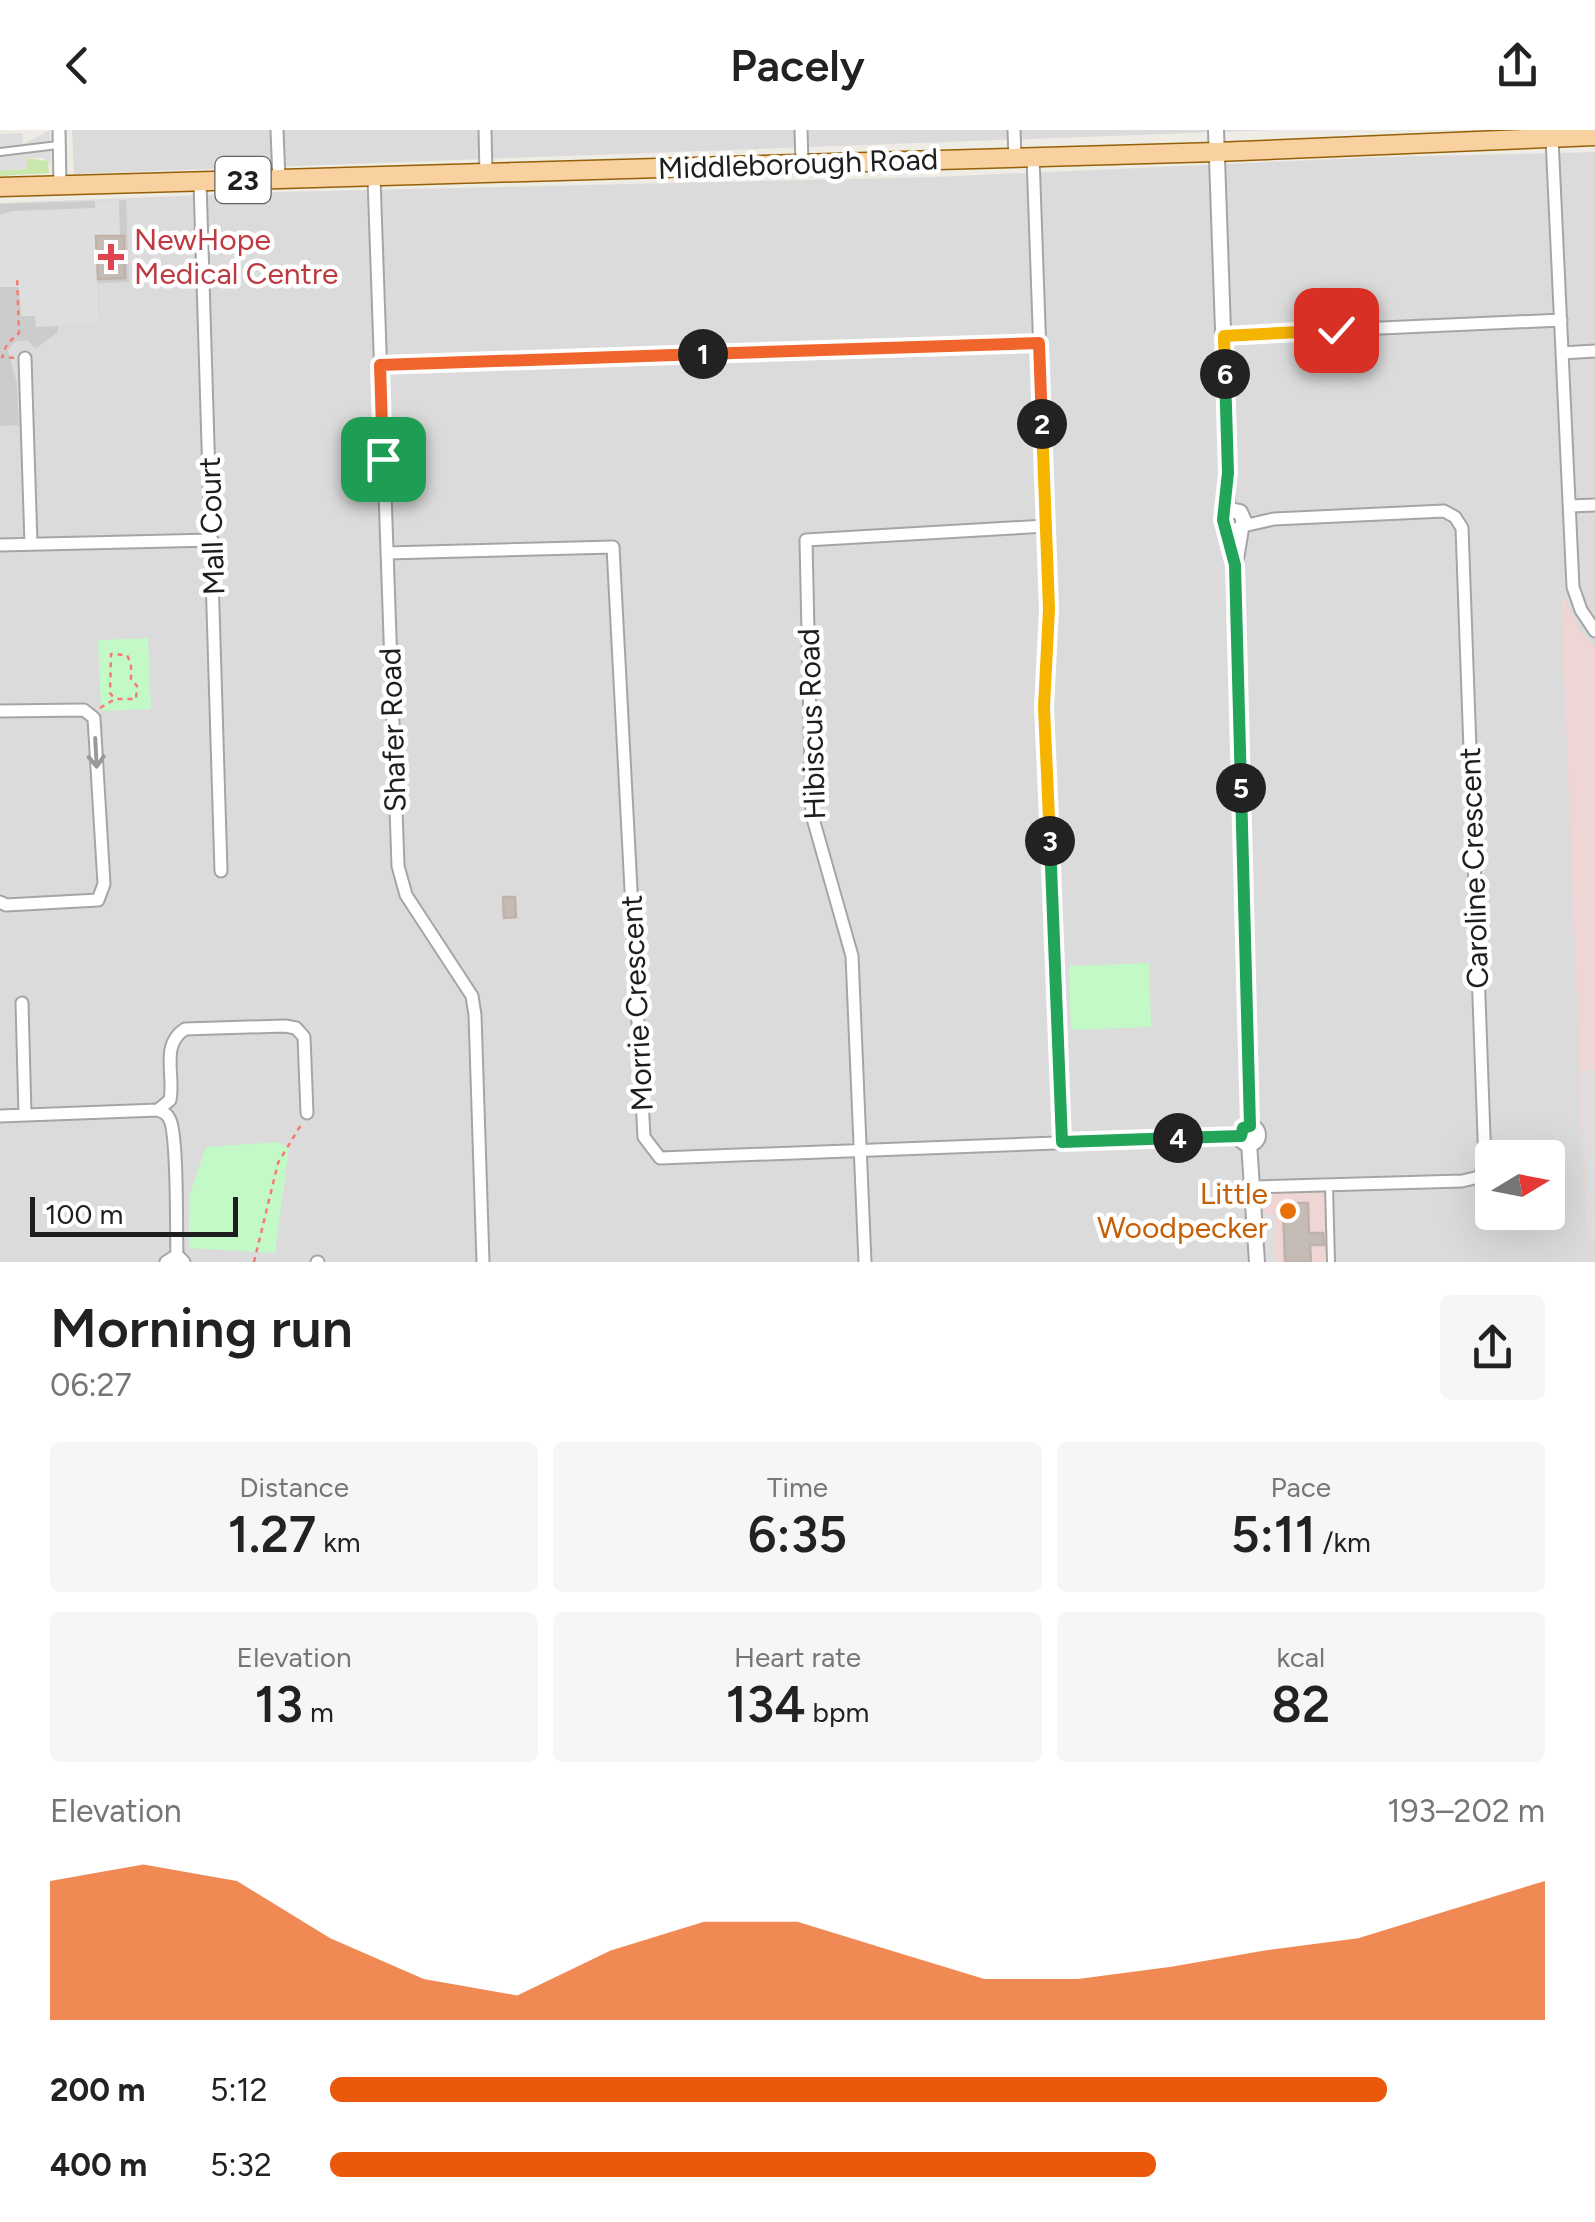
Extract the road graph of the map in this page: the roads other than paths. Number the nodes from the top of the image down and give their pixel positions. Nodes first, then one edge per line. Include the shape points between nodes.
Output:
1 (58, 130) edge
2 (277, 130) edge
3 (485, 130) edge
4 (801, 130) edge
5 (1014, 130) edge
6 (1216, 130) edge
7 (1589, 134) edge
8 (1399, 136) edge
9 (1552, 138) junction
10 (59, 145) junction
11 (0, 152) edge
12 (1216, 152) junction
13 (1024, 156) junction
14 (802, 163) junction
15 (486, 174) junction
16 (374, 178) junction
17 (279, 180) junction
18 (200, 182) junction
19 (60, 186) junction
20 (0, 187) edge
21 (1561, 320) junction
22 (1224, 336) junction
23 (1039, 343) junction
24 (1595, 352) edge
25 (1562, 353) junction
26 (25, 358) road end
27 (380, 365) junction
28 (1595, 504) edge
29 (1570, 506) junction
30 (1236, 520) junction
31 (1046, 526) junction
32 (212, 540) junction
33 (31, 544) junction
34 (0, 545) edge
35 (387, 552) junction
36 (1595, 631) edge
37 (0, 711) edge
38 (221, 870) dead end
39 (0, 902) edge
40 (22, 1003) dead end
41 (158, 1110) junction
42 (308, 1113) road end
43 (0, 1116) edge
44 (24, 1116) junction
45 (1247, 1135) junction
46 (1062, 1142) junction
47 (862, 1152) junction
48 (1328, 1185) junction
49 (1254, 1188) junction
50 (176, 1260) edge
51 (483, 1262) edge
52 (865, 1262) edge
53 (1257, 1262) edge
54 (1331, 1262) edge

1 - 10 street
2 - 17 street
3 - 15 street
4 - 14 street
5 - 13 street
6 - 12 street
7 - 9 main road, Middleborough Road / 23
8 - 9 main road, Middleborough Road / 23
8 - 12 main road, Middleborough Road / 23
9 - 21 street
10 - 11 lane
10 - 19 street
12 - 13 main road, Middleborough Road / 23
12 - 22 street
13 - 14 main road, Middleborough Road / 23
13 - 23 street
14 - 15 main road, Middleborough Road / 23
15 - 16 main road, Middleborough Road / 23
16 - 17 main road, Middleborough Road / 23
16 - 27 street, Shafer Road
17 - 18 main road, Middleborough Road / 23
18 - 19 main road, Middleborough Road / 23
18 - 32 street, Mall Court
19 - 20 main road, Middleborough Road / 23
21 - 22 street
21 - 25 street
22 - 30 street
23 - 27 street
23 - 31 street
24 - 25 street
25 - 29 street
26 - 33 street
27 - 35 street, Shafer Road
28 - 29 street
29 - 36 street via 1573,587
30 - 45 street
30 - 48 street, Caroline Crescent via 1444,511 1462,528 1485,1164 1478,1178 1462,1181
31 - 46 street via 1044,707
31 - 47 street, Hibiscus Road via 806,540 812,815 852,956
32 - 33 street
32 - 38 street, Mall Court
33 - 34 street
35 - 47 street, Morrie Crescent via 613,547 644,1138 660,1158
35 - 51 street, Shafer Road via 398,866 406,895 472,996
37 -> 39 street via 84,710 94,718 104,884 98,900
40 - 44 street
41 - 42 street via 170,1100 170,1048 184,1029 285,1026 304,1037
41 - 44 street
41 - 50 street via 171,1122
43 - 44 street
45 - 46 street, Morrie Crescent
45 - 49 street
46 - 47 street, Morrie Crescent
47 - 52 street, Hibiscus Road
48 - 49 street, Caroline Crescent
48 - 54 lane
49 - 53 street

